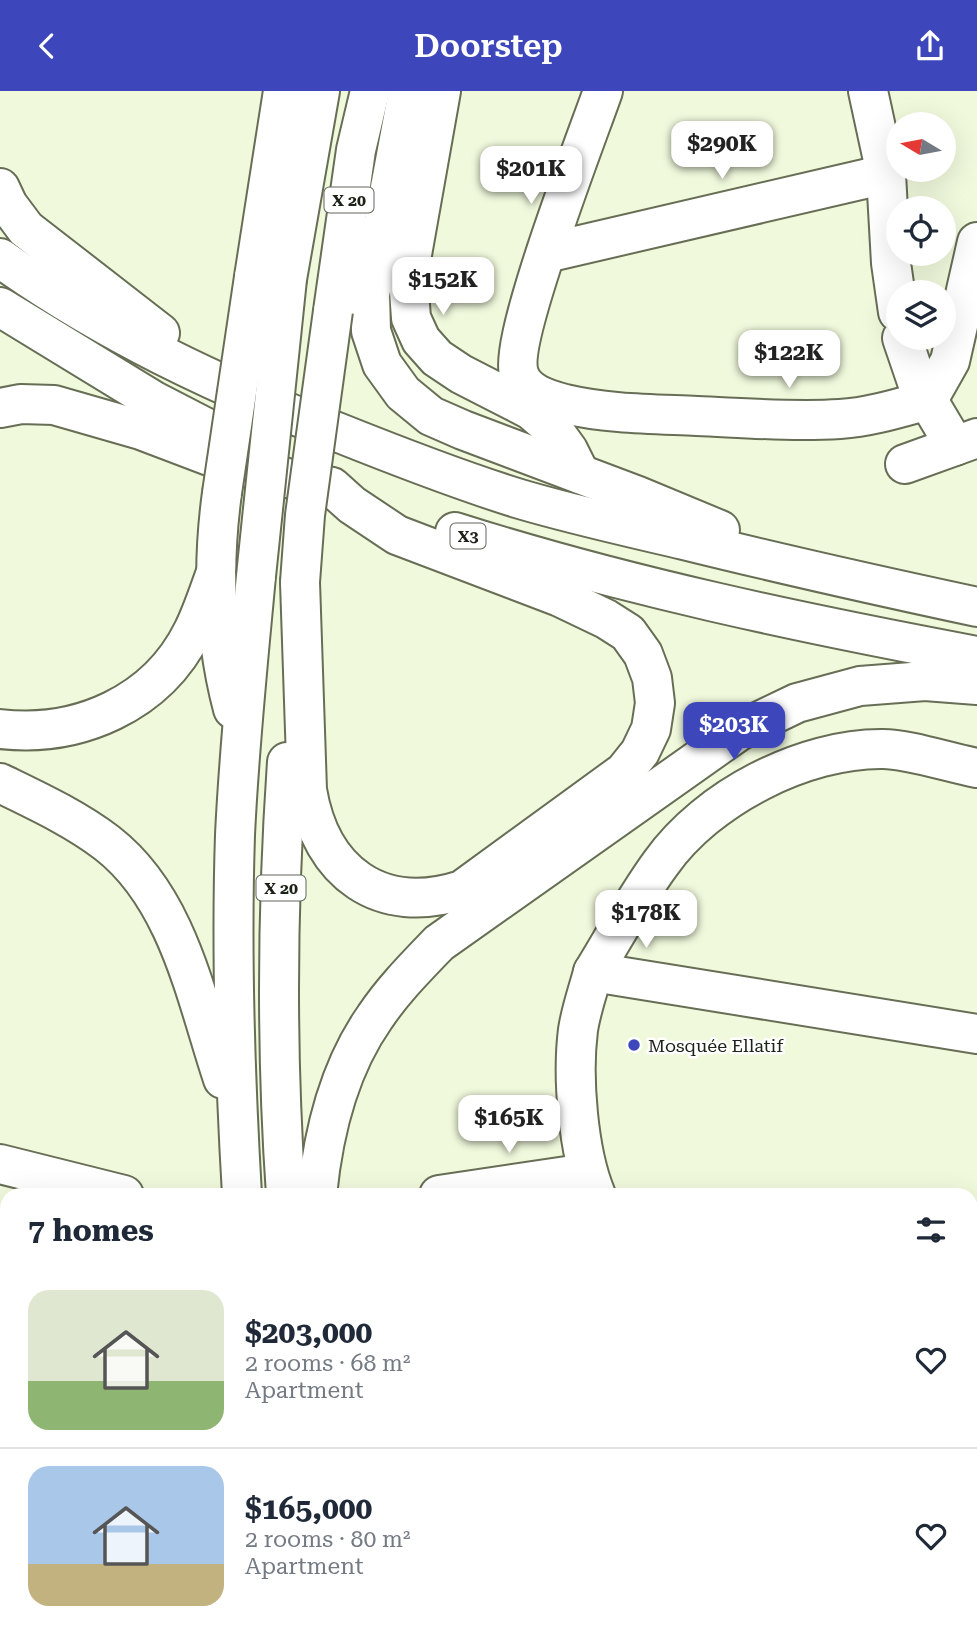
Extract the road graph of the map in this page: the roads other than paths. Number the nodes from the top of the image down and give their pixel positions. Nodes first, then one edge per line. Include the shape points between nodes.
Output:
1 (283, 91) edge
2 (320, 91) edge
3 (370, 91) edge
4 (408, 91) edge
5 (441, 91) edge
6 (603, 91) edge
7 (867, 91) edge
8 (886, 174) joint
9 (886, 182) edge
10 (0, 188) edge
11 (977, 243) edge
12 (547, 253) junction
13 (0, 258) edge
14 (270, 278) junction
15 (893, 280) edge
16 (0, 307) edge
17 (906, 350) edge
18 (214, 381) junction
19 (928, 400) junction
20 (0, 408) edge
21 (966, 442) edge
22 (905, 464) dead end
23 (580, 474) junction
24 (332, 487) junction
25 (808, 570) junction
26 (215, 575) junction
27 (300, 582) junction
28 (977, 607) edge
29 (977, 656) edge
30 (977, 685) edge
31 (0, 729) edge
32 (241, 738) junction
33 (977, 768) edge
34 (0, 783) edge
35 (593, 972) junction
36 (977, 1034) edge
37 (238, 1126) junction
38 (0, 1164) edge
39 (592, 1184) edge
40 (96, 1188) edge
41 (242, 1188) edge
42 (286, 1188) edge
43 (318, 1188) edge
44 (536, 1188) edge

1 - 14 main road
2 - 14 main road, X 20
3 - 27 main road, X 20, bridge via 356,151 333,311
4 - 23 main road via 370,295 371,331 382,364 403,393 431,416
5 - 23 main road via 408,277 411,318 421,340 437,358 531,410 551,428
6 - 12 main road
7 - 8 main road
8 - 12 main road
9 - 15 main road
10 - 18 main road via 26,229
11 - 19 main road via 950,361
12 - 19 main road via 517,359 523,384 533,392 566,404 604,409 790,420 878,414
13 - 18 main road via 101,323
14 - 26 main road, bridge via 222,493
14 - 32 main road, X 20, bridge via 256,576
16 - 24 main road, X3 via 154,401
17 - 19 main road
18 - 25 main road via 435,471 521,499
19 - 21 main road
20 - 24 main road via 54,405 141,430 220,460
21 - 22 main road
23 - 25 main road via 696,519
24 - 27 main road via 397,535 584,607 628,633 652,678 651,729 624,772 462,890 419,899 377,891 341,866 317,831 310,811
24 - 29 main road, X3 via 457,532 597,572 797,621
25 - 28 main road
26 - 31 main road via 193,631 177,657 135,699 81,724 52,730
26 - 32 main road via 221,658
27 - 42 main road, X 20 via 279,942
30 - 43 main road via 925,681 860,687 797,703 739,731 439,943 373,1018 349,1062 327,1132
32 - 37 main road, X 20 via 233,932
33 - 35 main road via 886,749 850,750 756,783 689,831 662,862
34 - 37 main road via 72,819 109,845 140,877 164,913 182,954
35 - 36 main road
35 - 39 main road via 578,1028 576,1065
37 - 41 main road, X 20
38 - 40 main road
39 - 44 main road

